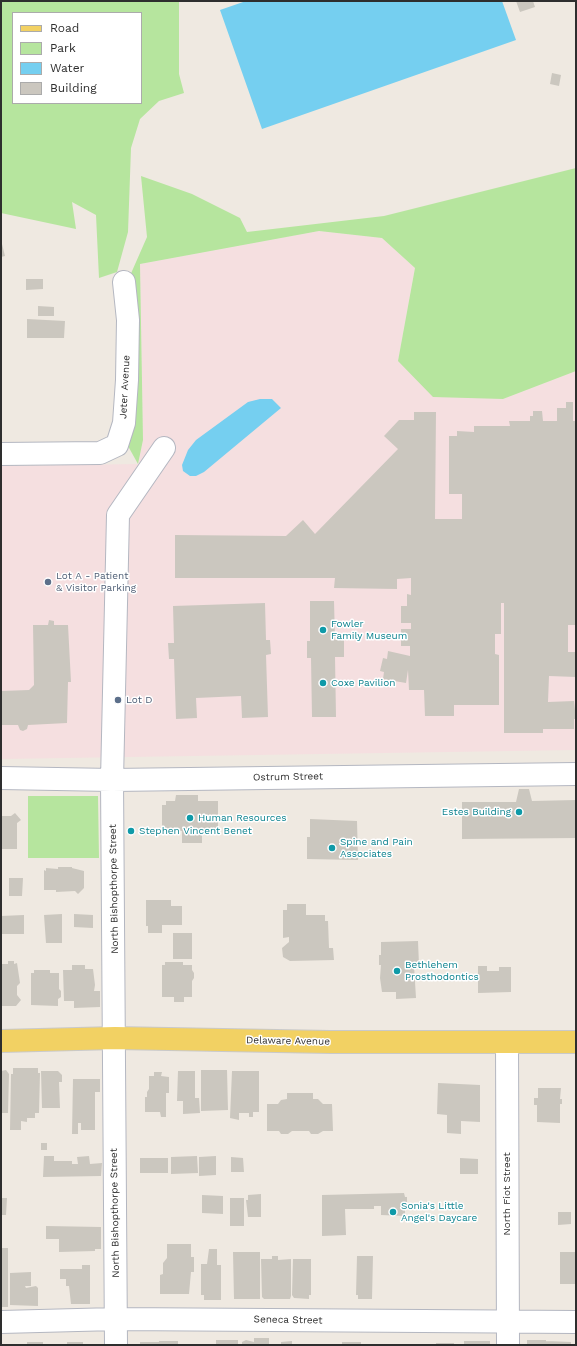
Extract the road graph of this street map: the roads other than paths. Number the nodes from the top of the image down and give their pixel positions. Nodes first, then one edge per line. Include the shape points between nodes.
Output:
1 (124, 282) dead end
2 (164, 448) dead end
3 (1, 454) edge
4 (576, 774) edge
5 (1, 778) edge
6 (112, 780) junction
7 (115, 1038) junction
8 (1, 1041) edge
9 (507, 1042) junction
10 (576, 1042) edge
11 (116, 1319) junction
12 (1, 1322) edge
13 (576, 1322) edge
14 (509, 1323) junction
15 (116, 1345) edge
16 (508, 1345) edge

1 - 3 street, Jeter Avenue via 128,320 127,380 124,423 118,445 100,453
2 - 6 street, North Bishopthorpe Street via 118,515
4 - 6 street, Ostrum Street
5 - 6 street, Ostrum Street
6 - 7 street, North Bishopthorpe Street
7 - 8 main road, Delaware Avenue
7 - 9 main road, Delaware Avenue
7 - 11 street, North Bishopthorpe Street
9 - 10 main road, Delaware Avenue
9 - 14 street, North Fiot Street
11 - 12 street, Seneca Street
11 - 14 street, Seneca Street
11 - 15 street, North Bishopthorpe Street
13 - 14 street, Seneca Street
14 - 16 street, North Fiot Street

